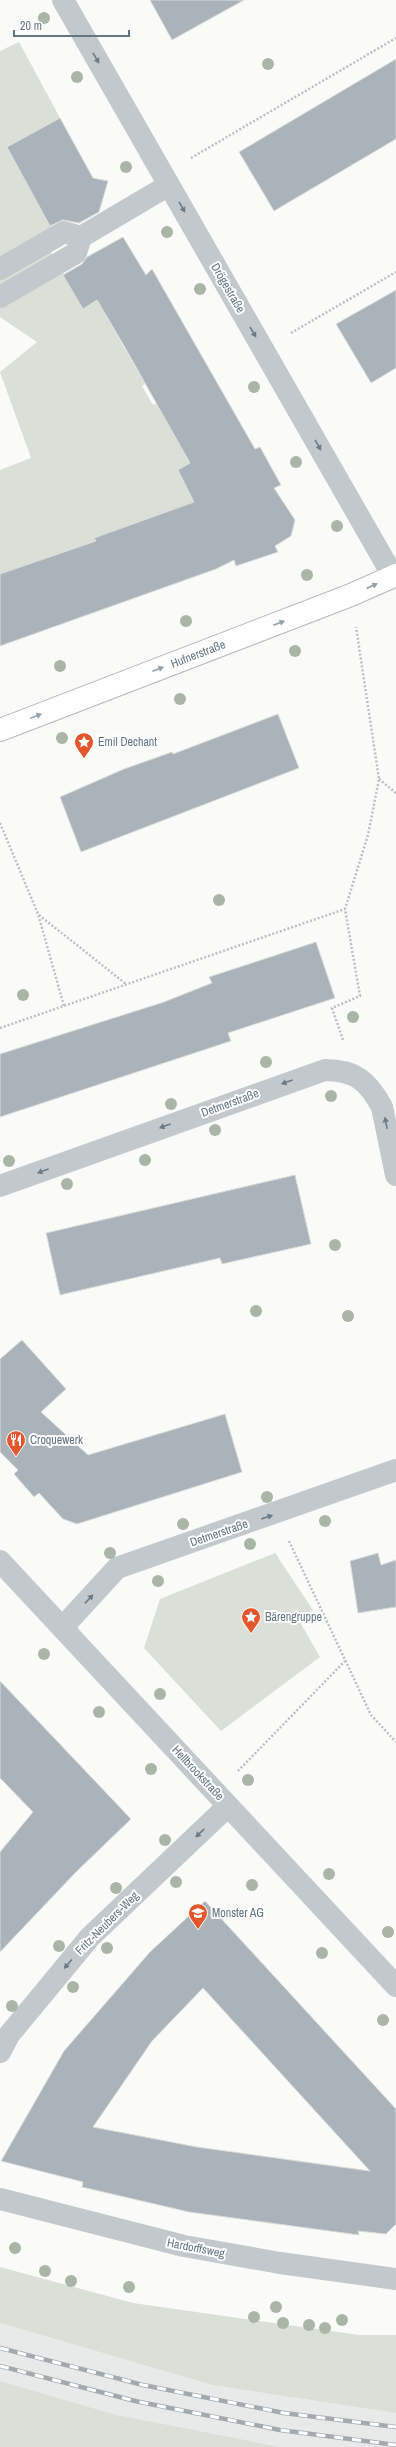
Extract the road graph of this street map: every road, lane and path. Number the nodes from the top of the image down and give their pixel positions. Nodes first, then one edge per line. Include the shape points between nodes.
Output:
1 (63, 0) edge
2 (396, 38) edge
3 (166, 180) junction
4 (81, 237) junction
5 (0, 269) edge
6 (396, 272) edge
7 (0, 297) edge
8 (263, 349) junction
9 (395, 576) edge
10 (351, 595) junction
11 (0, 730) edge
12 (379, 778) junction
13 (396, 793) edge
14 (0, 823) edge
15 (345, 909) junction
16 (38, 914) junction
17 (126, 985) junction
18 (64, 1006) junction
19 (0, 1028) edge
20 (355, 1074) junction
21 (396, 1175) edge
22 (0, 1186) edge
23 (396, 1470) edge
24 (276, 1513) junction
25 (0, 1561) edge
26 (62, 1628) junction
27 (345, 1661) junction
28 (396, 1742) edge
29 (222, 1800) junction
30 (396, 1986) edge
31 (0, 2052) edge
32 (0, 2199) edge
33 (396, 2279) edge

1 -> 3 street, Drögestraße
2 - 3 path
3 - 4 street
3 -> 8 street, Drögestraße
4 - 5 street via 64,232
4 - 7 street via 76,253
6 - 8 path
8 -> 9 street, Drögestraße
10 -> 9 main road, Hufnerstraße
11 -> 10 main road, Hufnerstraße
10 - 12 path
12 - 13 path
12 - 15 path via 368,835
14 - 16 path
15 - 17 path
15 - 20 path via 360,996 332,1008
16 - 17 path
16 - 18 path
17 - 18 path
18 - 19 path
21 -> 20 street via 382,1107 377,1097
20 -> 22 street, Detmerstraße via 340,1070 310,1074
23 - 24 street, Detmerstraße
26 -> 24 street, Detmerstraße via 117,1568
24 - 27 path
25 - 26 street, Hellbrookstraße
26 - 29 street, Hellbrookstraße
27 - 28 path via 371,1715
27 - 29 path
29 - 30 street, Hellbrookstraße
29 -> 31 street, Fritz-Neubers-Weg via 90,1937 9,2035
32 - 33 street, Hardorffsweg via 184,2246 280,2263

